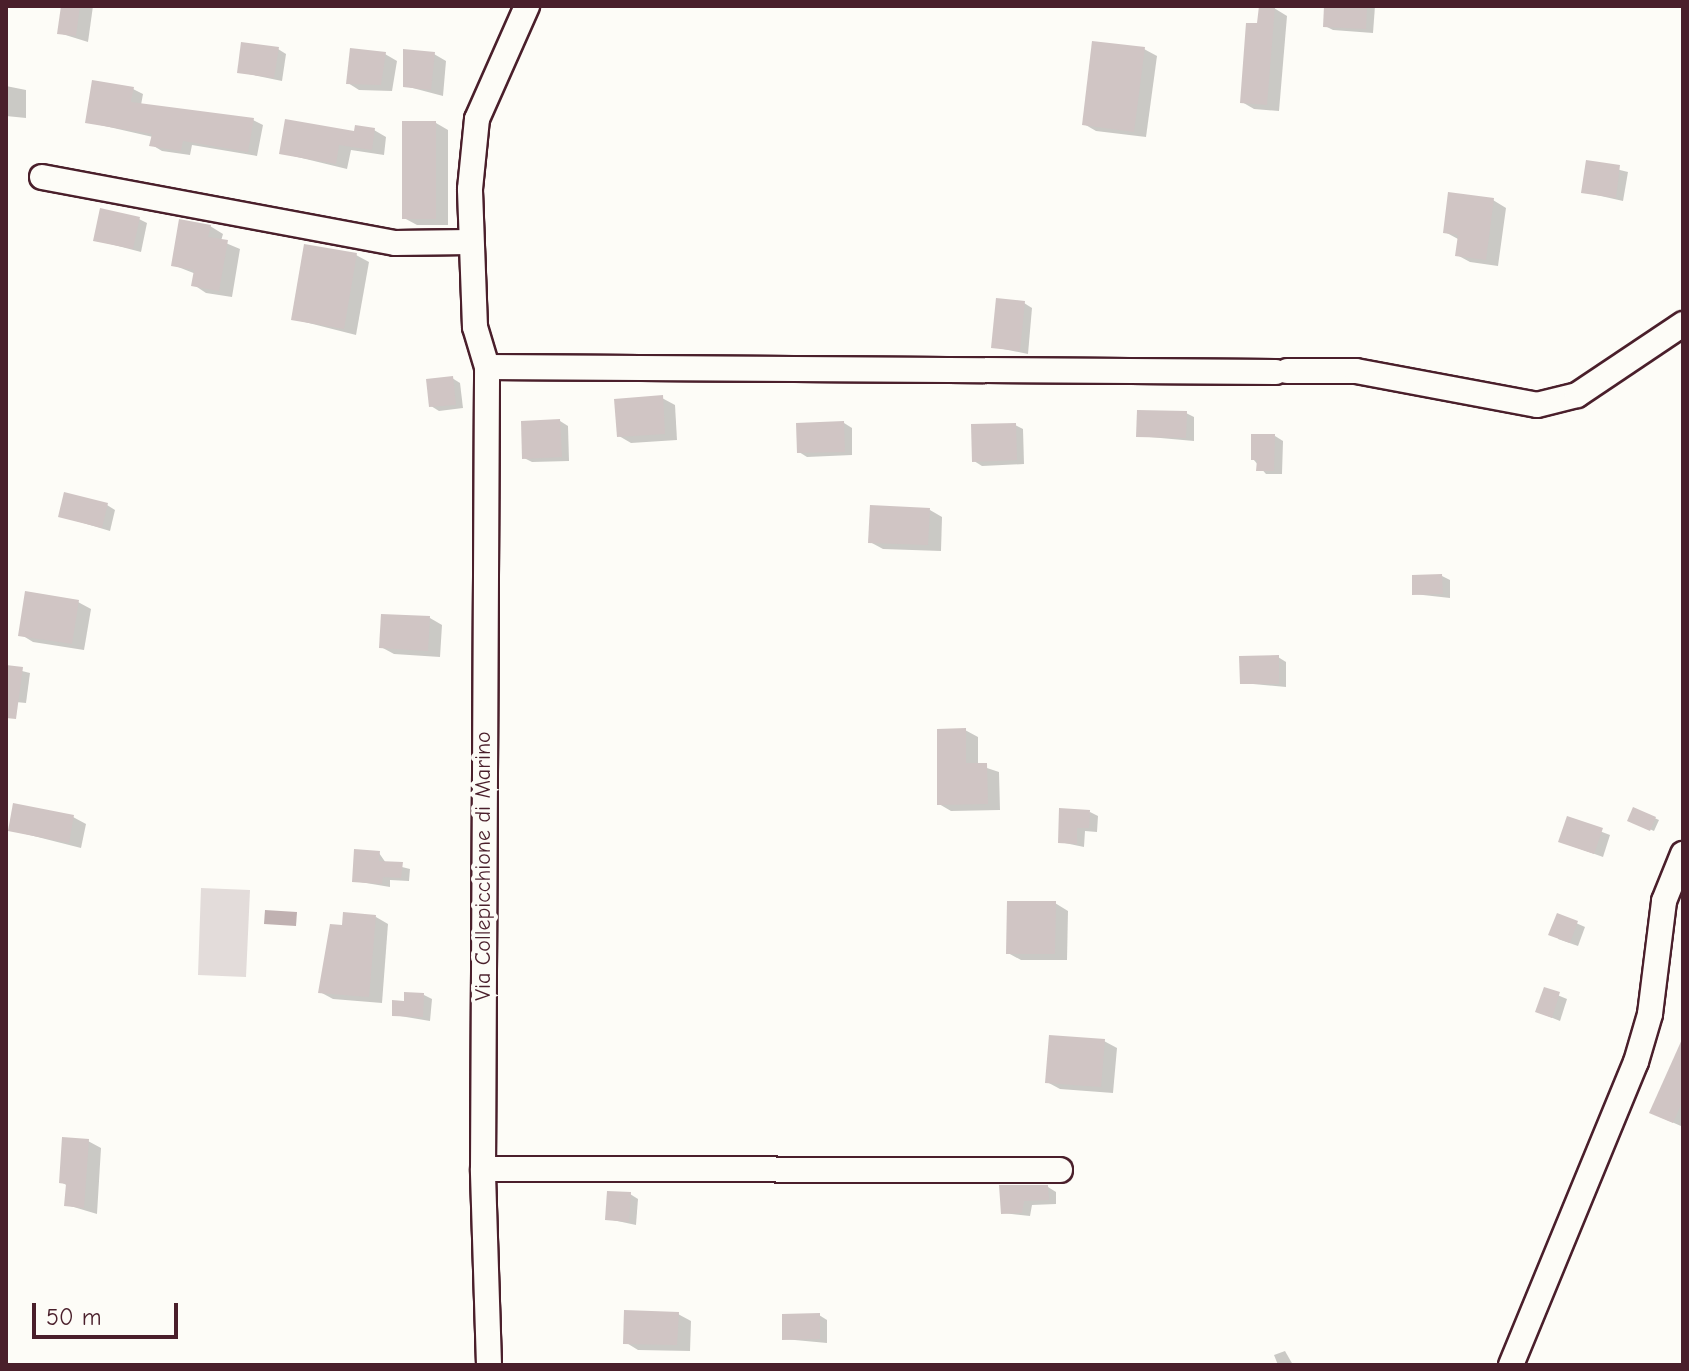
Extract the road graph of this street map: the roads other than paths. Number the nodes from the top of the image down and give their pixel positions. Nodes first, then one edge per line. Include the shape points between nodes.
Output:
1 (527, 6) edge
2 (42, 177) dead end
3 (470, 242) junction
4 (1683, 324) edge
5 (487, 367) junction
6 (1683, 854) edge
7 (483, 1169) junction
8 (1060, 1170) dead end
9 (489, 1365) edge
10 (1511, 1365) edge

1 - 3 street, Via Collepicchione di Marino via 477,119
2 - 3 street via 395,243
3 - 5 street, Via Collepicchione di Marino via 475,327
4 - 5 street via 1577,395 1537,405 1356,371
5 - 7 street, Via Collepicchione di Marino
6 - 10 street via 1664,901 1653,997 1640,1050
7 - 8 street
7 - 9 street, Via Collepicchione di Marino

